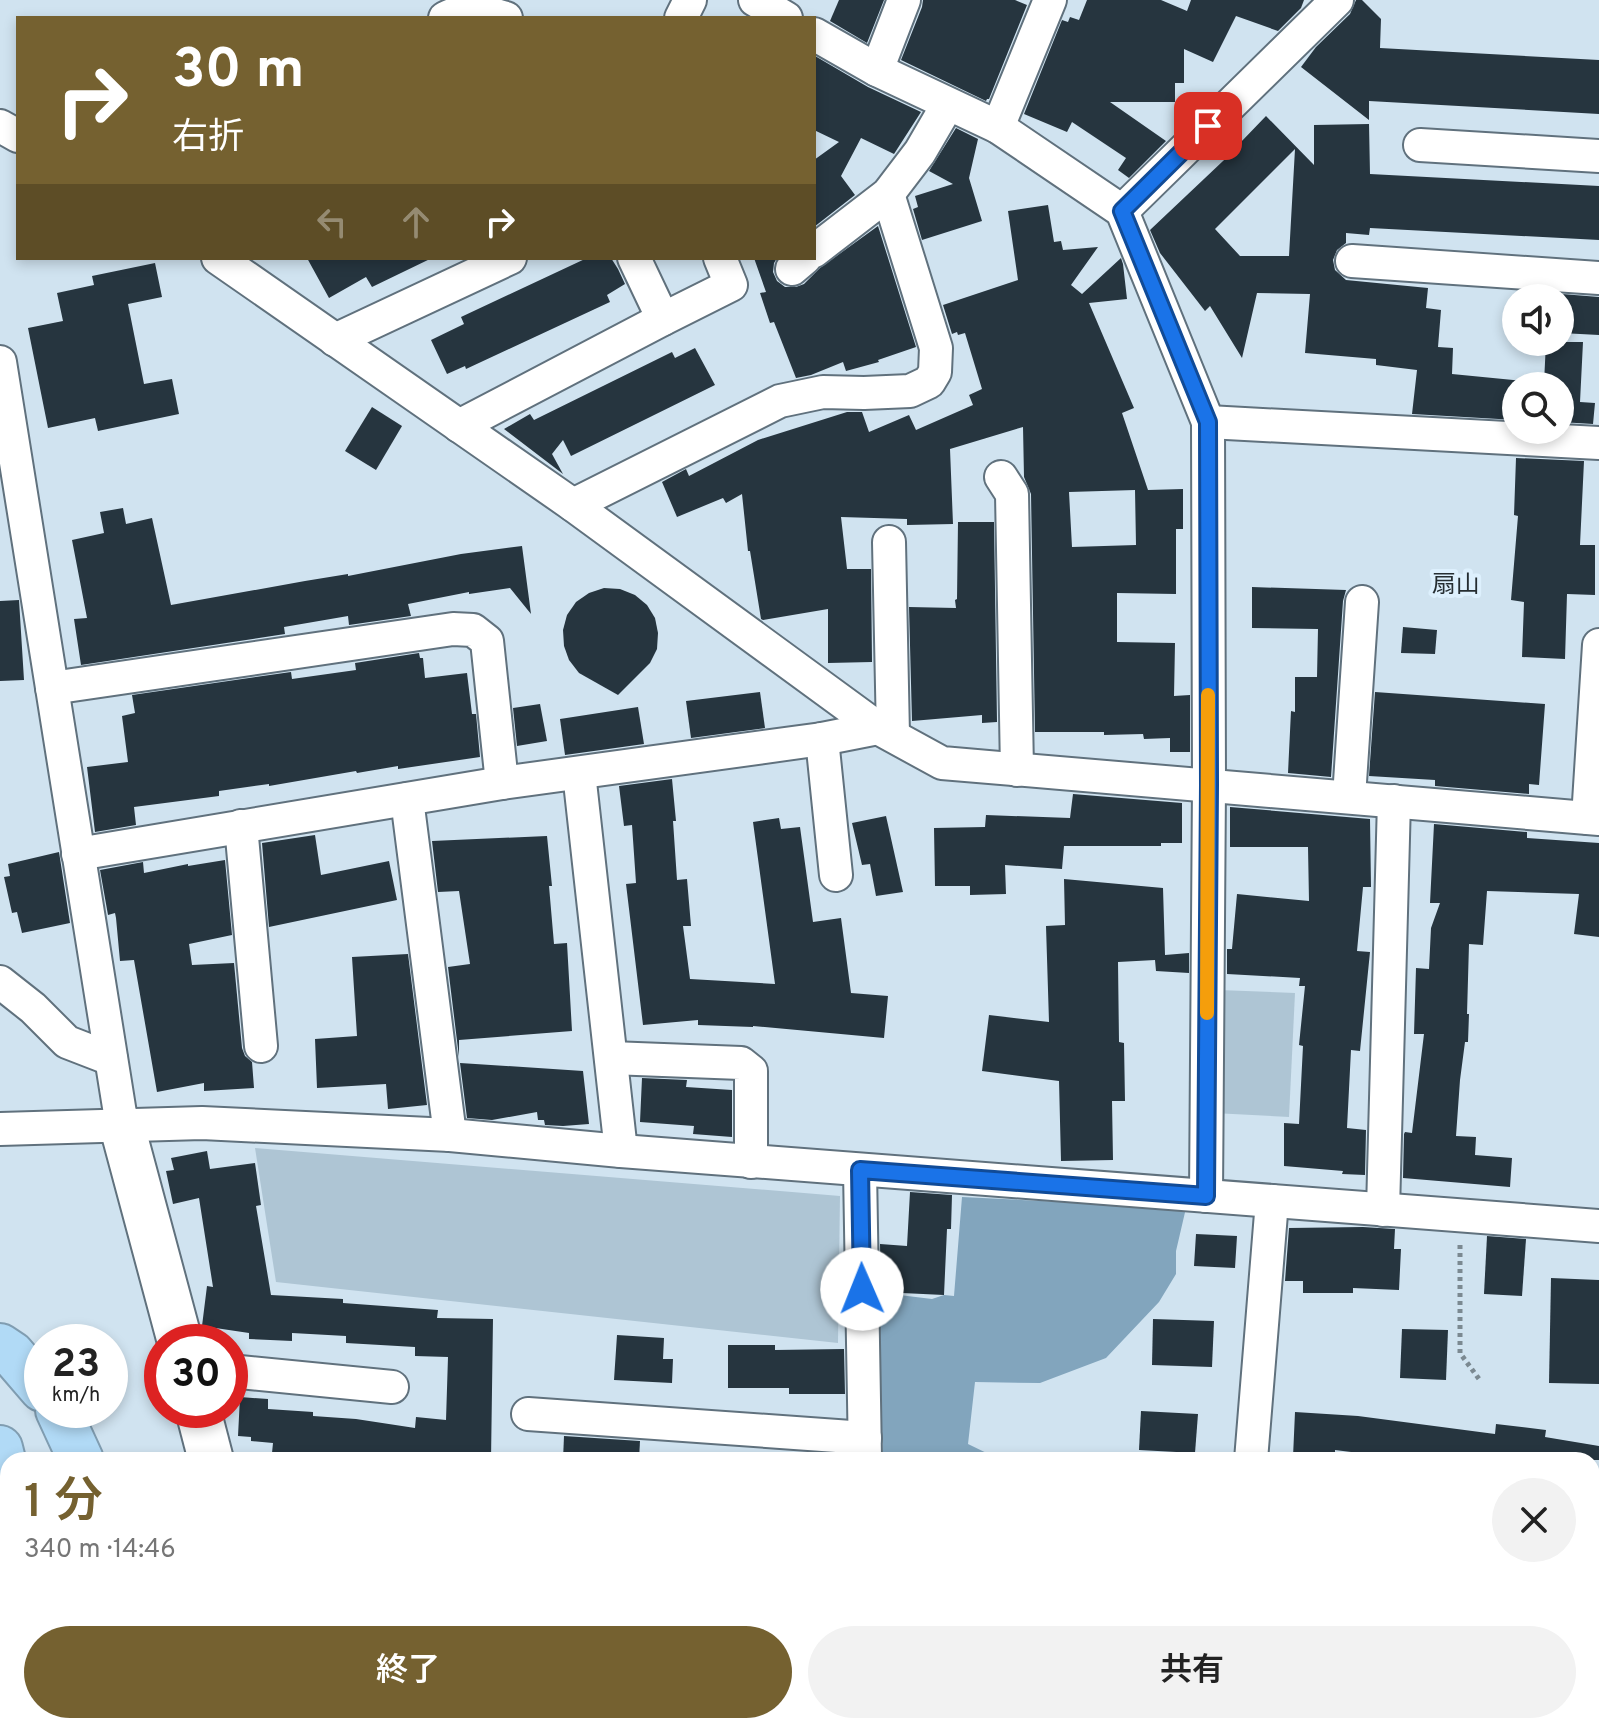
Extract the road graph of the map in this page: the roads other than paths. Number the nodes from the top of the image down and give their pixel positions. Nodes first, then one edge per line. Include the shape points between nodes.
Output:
1 (755, 0) edge
2 (904, 0) edge
3 (1050, 0) edge
4 (1337, 0) edge
5 (449, 16) edge
6 (499, 16) edge
7 (783, 16) edge
8 (816, 35) edge
9 (877, 70) junction
10 (948, 104) junction
11 (998, 127) junction
12 (1420, 145) dead end
13 (1599, 156) edge
14 (888, 194) junction
15 (1122, 211) junction
16 (816, 250) edge
17 (506, 260) edge
18 (635, 260) edge
19 (721, 260) edge
20 (231, 261) edge
21 (1352, 261) dead end
22 (1599, 278) edge
23 (663, 319) junction
24 (335, 340) junction
25 (0, 362) edge
26 (1208, 422) junction
27 (459, 426) junction
28 (1599, 443) edge
29 (1001, 477) dead end
30 (573, 505) junction
31 (14, 535) edge
32 (889, 542) dead end
33 (1362, 602) dead end
34 (1599, 647) edge
35 (52, 688) junction
36 (885, 732) junction
37 (822, 739) junction
38 (1017, 770) junction
39 (579, 773) junction
40 (502, 783) junction
41 (1209, 785) junction
42 (1349, 797) junction
43 (407, 799) junction
44 (1394, 801) junction
45 (1593, 818) edge
46 (241, 826) junction
47 (78, 854) junction
48 (836, 875) dead end
49 (0, 982) edge
50 (261, 1046) dead end
51 (611, 1058) junction
52 (111, 1059) junction
53 (122, 1126) junction
54 (0, 1129) edge
55 (450, 1135) junction
56 (621, 1151) junction
57 (751, 1162) junction
58 (860, 1170) junction
59 (1206, 1196) junction
60 (1272, 1201) junction
61 (1383, 1210) junction
62 (1599, 1226) edge
63 (175, 1324) edge
64 (0, 1346) edge
65 (24, 1368) edge
66 (248, 1373) edge
67 (392, 1387) dead end
68 (528, 1414) dead end
69 (66, 1428) edge
70 (203, 1428) edge
71 (865, 1449) edge
72 (77, 1452) edge
73 (209, 1452) edge
74 (1252, 1452) edge

1 - 7 street
2 - 9 street
3 - 11 street
4 - 15 street
5 - 6 street via 478,10
8 - 9 street
9 - 10 street
10 - 11 street
10 - 14 street
11 - 15 street
12 - 13 street
14 - 16 street
14 - 30 street via 936,348 929,382 910,391 823,392 780,401
15 - 26 street
17 - 24 street
18 - 23 street
19 - 23 street via 731,285
20 - 24 street
21 - 22 street
23 - 27 street
24 - 27 street
25 - 31 street
26 - 28 street
26 - 41 street
27 - 30 street
29 - 38 street via 1012,494
30 - 36 street
31 - 35 street
32 - 36 street
33 - 42 street
34 - 45 street
35 - 40 street via 473,630 487,641
35 - 47 street
36 - 37 street
36 - 38 street via 942,763
37 - 39 street
37 - 48 street
38 - 41 street
39 - 40 street
39 - 51 street
40 - 43 street
41 - 42 street
41 - 59 street
42 - 44 street
43 - 46 street
43 - 55 street
44 - 45 street
44 - 61 street
46 - 47 street
46 - 50 street
47 - 52 street
49 - 52 street via 67,1042
51 - 56 street
51 - 57 street via 741,1063 751,1071
52 - 53 street
53 - 54 street
53 - 55 street via 202,1123
53 - 63 street
55 - 56 street
56 - 57 street
57 - 58 street
58 - 59 street
58 - 71 street
59 - 60 street
60 - 61 street
60 - 74 street
61 - 62 street
64 - 65 highway
66 - 67 street
68 - 71 street
69 - 72 highway
70 - 73 street

